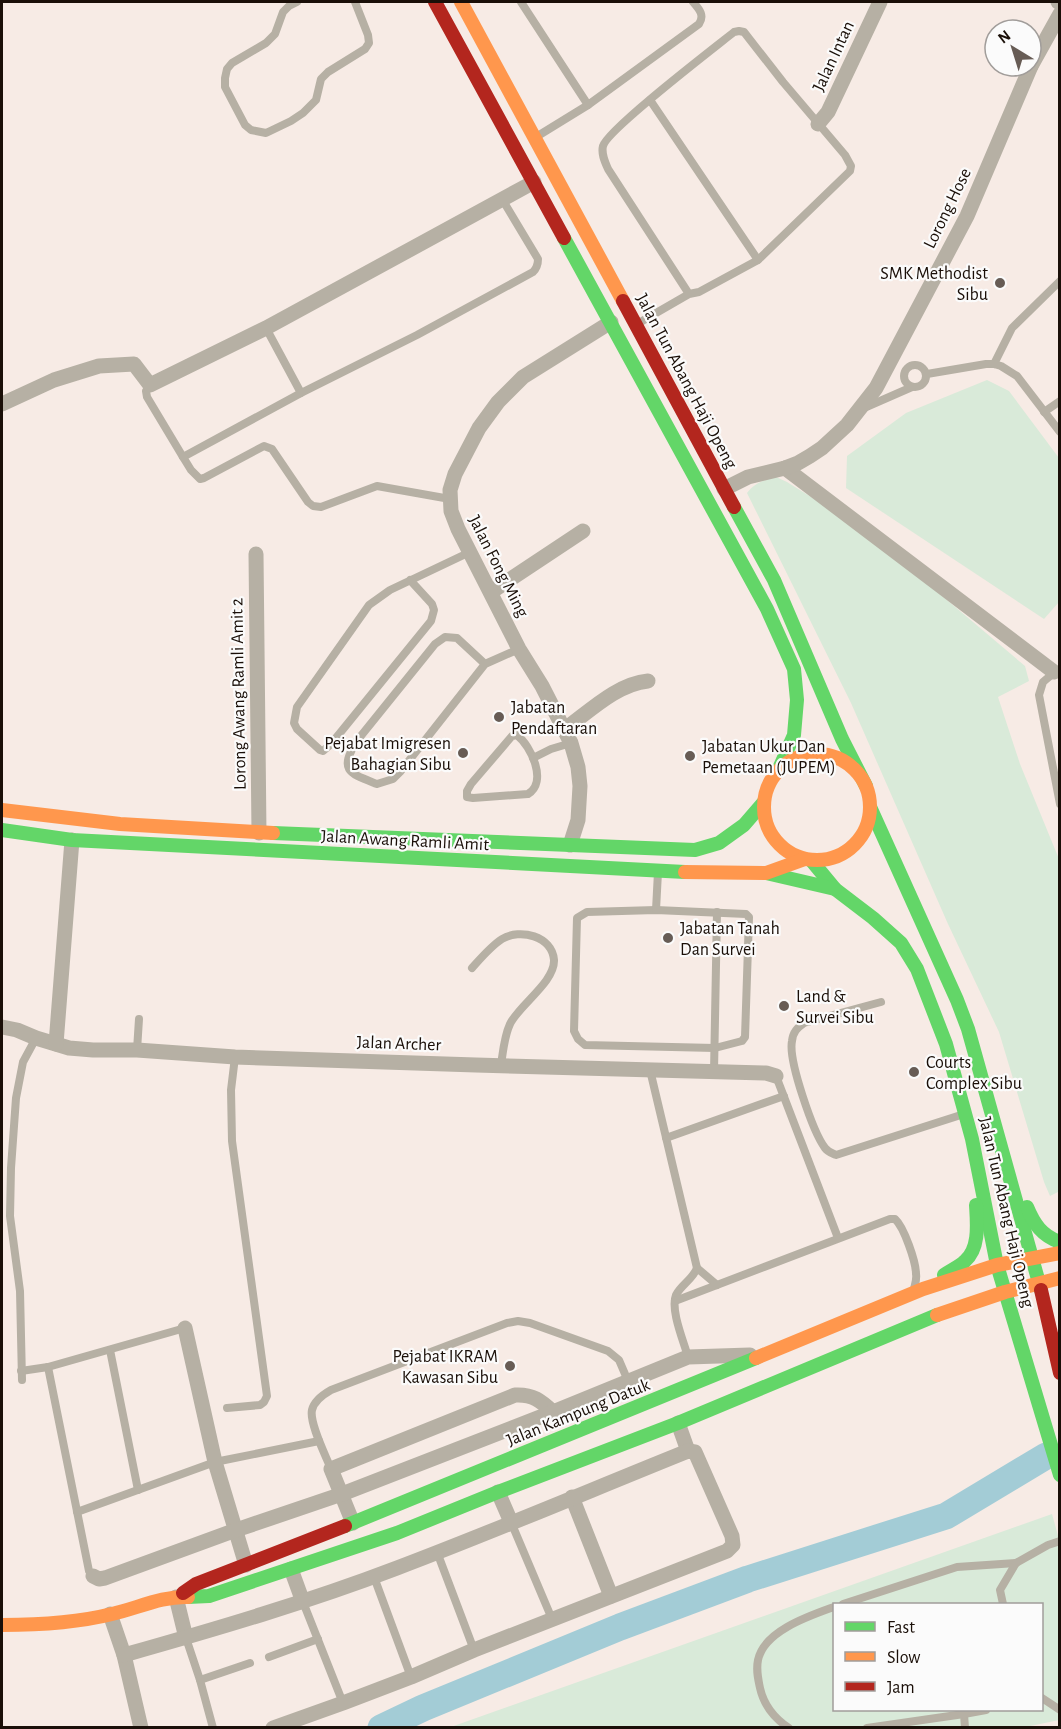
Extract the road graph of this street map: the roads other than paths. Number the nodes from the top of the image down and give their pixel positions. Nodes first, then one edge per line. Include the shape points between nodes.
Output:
1 (297, 2) edge
2 (355, 2) edge
3 (435, 2) edge
4 (461, 2) edge
5 (521, 2) edge
6 (693, 2) edge
7 (880, 2) edge
8 (1059, 14) edge
9 (1043, 44) edge
10 (1026, 78) edge
11 (650, 100) junction
12 (588, 105) junction
13 (818, 124) junction
14 (534, 138) junction
15 (534, 182) junction
16 (502, 199) junction
17 (758, 260) junction
18 (1059, 281) edge
19 (689, 294) junction
20 (611, 322) junction
21 (636, 324) junction
22 (266, 328) junction
23 (892, 356) junction
24 (994, 364) junction
25 (908, 368) junction
26 (927, 374) junction
27 (150, 385) junction
28 (912, 387) junction
29 (301, 393) junction
30 (1059, 401) edge
31 (2, 404) edge
32 (858, 411) junction
33 (1044, 412) junction
34 (1059, 432) edge
35 (183, 457) junction
36 (785, 468) junction
37 (724, 489) junction
38 (450, 499) junction
39 (584, 531) dead end
40 (470, 552) junction
41 (256, 554) dead end
42 (410, 580) junction
43 (491, 592) junction
44 (519, 649) junction
45 (485, 664) junction
46 (1058, 672) edge
47 (648, 681) dead end
48 (565, 729) junction
49 (571, 743) junction
50 (533, 758) junction
51 (1055, 758) edge
52 (778, 771) junction
53 (866, 786) junction
54 (763, 803) junction
55 (1059, 804) edge
56 (870, 807) junction
57 (2, 810) edge
58 (2, 831) edge
59 (259, 832) junction
60 (72, 840) junction
61 (570, 846) junction
62 (808, 860) junction
63 (658, 871) junction
64 (766, 873) junction
65 (835, 889) junction
66 (656, 910) junction
67 (717, 912) junction
68 (472, 968) dead end
69 (881, 1002) dead end
70 (139, 1019) dead end
71 (2, 1027) edge
72 (36, 1038) junction
73 (56, 1044) junction
74 (715, 1048) junction
75 (137, 1050) junction
76 (235, 1057) junction
77 (501, 1065) junction
78 (650, 1070) junction
79 (714, 1072) junction
80 (776, 1076) joint
81 (984, 1084) junction
82 (783, 1096) junction
83 (965, 1113) junction
84 (666, 1138) junction
85 (972, 1139) junction
86 (838, 1238) junction
87 (1059, 1242) edge
88 (1059, 1253) edge
89 (1033, 1259) junction
90 (997, 1265) junction
91 (697, 1268) junction
92 (1059, 1278) edge
93 (1039, 1283) junction
94 (717, 1285) junction
95 (918, 1291) junction
96 (1005, 1292) junction
97 (675, 1302) junction
98 (185, 1329) joint
99 (1059, 1338) edge
100 (110, 1350) junction
101 (1055, 1352) junction
102 (765, 1355) junction
103 (688, 1357) junction
104 (48, 1367) junction
105 (21, 1371) junction
106 (1059, 1373) edge
107 (22, 1380) dead end
108 (628, 1381) junction
109 (692, 1385) junction
110 (227, 1408) dead end
111 (553, 1412) junction
112 (678, 1423) junction
113 (319, 1441) junction
114 (688, 1451) junction
115 (215, 1462) junction
116 (331, 1469) junction
117 (1059, 1474) edge
118 (138, 1490) junction
119 (498, 1492) junction
120 (342, 1494) junction
121 (572, 1497) junction
122 (77, 1512) junction
123 (511, 1522) junction
124 (353, 1523) junction
125 (236, 1530) junction
126 (1059, 1541) edge
127 (362, 1545) junction
128 (437, 1552) junction
129 (1016, 1563) junction
130 (246, 1565) junction
131 (291, 1569) junction
132 (93, 1576) joint
133 (374, 1577) junction
134 (611, 1596) junction
135 (176, 1597) junction
136 (303, 1602) junction
137 (849, 1603) edge
138 (1003, 1603) edge
139 (833, 1607) edge
140 (110, 1614) junction
141 (552, 1619) junction
142 (2, 1625) edge
143 (186, 1638) junction
144 (318, 1639) junction
145 (474, 1650) junction
146 (124, 1655) junction
147 (269, 1657) dead end
148 (250, 1663) dead end
149 (411, 1677) junction
150 (201, 1680) junction
151 (1043, 1699) edge
152 (343, 1703) junction
153 (1059, 1710) edge
154 (980, 1711) edge
155 (964, 1714) junction
156 (141, 1728) edge
157 (213, 1728) edge
158 (273, 1728) edge
159 (789, 1728) edge
160 (867, 1728) edge
161 (965, 1728) edge

1 - 2 lane via 283,12 275,34 266,43 227,69 225,87 251,130 266,133 303,113 316,100 321,80 328,72 369,43
3 - 15 main road
4 - 14 main road, Jalan Tun Abang Haji Openg
5 - 12 lane
6 - 12 lane via 701,12 699,24
7 - 13 street, Jalan Intan via 828,112
8 - 9 street, Lorong Hose
10 - 23 street, Lorong Hose via 967,216
11 - 13 lane via 739,31 744,32
11 - 17 lane
11 - 19 lane via 603,145 603,158
12 - 14 lane
13 - 17 lane via 849,160 850,171
14 - 21 main road, Jalan Tun Abang Haji Openg
15 - 16 street
15 - 20 main road
16 - 22 street
16 - 29 lane via 538,259 533,272
17 - 19 lane
18 - 24 lane via 1012,328
19 - 21 lane
20 - 38 street, Jalan Fong Ming via 523,377 498,402 455,474
20 - 52 main road via 767,609 794,669 794,735
21 - 37 main road, Jalan Tun Abang Haji Openg
22 - 27 street
22 - 29 lane
23 - 25 lane
23 - 32 street, Lorong Hose via 876,388
24 - 26 lane
24 - 33 lane via 1017,376
25 - 26 lane via 918,365
25 - 28 lane via 905,378
26 - 28 lane via 923,384
27 - 31 street via 134,364 99,366 54,380
27 - 35 lane via 147,397
28 - 32 lane
29 - 35 lane
30 - 33 lane
32 - 36 street, Lorong Hose via 822,448
33 - 34 lane
35 - 38 lane via 200,479 268,446 313,506 321,507 377,486
36 - 37 street, Lorong Hose via 748,477
36 - 46 street
37 - 53 main road, Jalan Tun Abang Haji Openg via 774,580
38 - 40 street, Jalan Fong Ming via 458,530
39 - 43 street
40 - 42 lane
40 - 43 street, Jalan Fong Ming
41 - 59 street, Lorong Awang Ramli Amit 2
42 - 42 lane via 369,605 297,707 297,729 320,750 331,744 431,621 432,604
43 - 44 street, Jalan Fong Ming
44 - 45 lane
44 - 48 street, Jalan Fong Ming
45 - 45 lane via 393,779 377,784 348,768 348,757 356,742 435,644 445,637 457,638
46 - 51 lane via 1043,682 1039,695
47 - 48 street via 624,687
48 - 49 street, Jalan Fong Ming
49 - 50 lane
49 - 61 street, Jalan Fong Ming via 580,786 578,820
50 - 50 lane via 537,784 528,794 473,798 466,794 512,736 523,740
51 - 55 lane
52 - 53 main road via 808,754 826,755 843,760
52 - 54 main road via 768,785
53 - 56 main road
54 - 61 main road, Jalan Awang Ramli Amit via 744,825 719,843 695,850
54 - 62 main road via 769,832 778,845
56 - 62 main road via 862,835 852,847 826,860
56 - 81 main road, Jalan Tun Abang Haji Openg via 957,1000
57 - 59 main road, Jalan Awang Ramli Amit via 58,819
58 - 60 main road, Jalan Awang Ramli Amit
59 - 61 main road, Jalan Awang Ramli Amit
60 - 63 main road, Jalan Awang Ramli Amit
60 - 73 street
62 - 64 main road, Jalan Awang Ramli Amit
62 - 65 main road, Jalan Tun Abang Haji Openg
63 - 64 main road, Jalan Awang Ramli Amit
63 - 66 lane
64 - 65 main road
65 - 83 main road, Jalan Tun Abang Haji Openg via 901,943 916,969 946,1044
66 - 67 lane
66 - 74 lane via 586,912 577,918 574,1031 585,1045
67 - 74 lane
67 - 74 lane via 746,914 750,918 745,1037
68 - 77 lane via 504,938 514,936 538,938 547,944 554,960 549,978 509,1026
69 - 83 lane via 804,1023 795,1030 791,1043 793,1060 823,1146 836,1155
70 - 75 lane
71 - 72 street, Jalan Archer
72 - 73 street, Jalan Archer
72 - 105 lane via 21,1071 11,1168 10,1216 20,1291
73 - 75 street, Jalan Archer via 93,1050
74 - 79 lane
75 - 76 street, Jalan Archer
76 - 77 street, Jalan Archer
76 - 110 lane via 232,1141 267,1396 260,1405
77 - 78 street, Jalan Archer
78 - 79 street, Jalan Archer
78 - 84 lane
79 - 80 street, Jalan Archer
80 - 82 lane, Jalan Archer
81 - 87 main road via 1030,1216 1040,1232
81 - 89 main road, Jalan Tun Abang Haji Openg
82 - 84 lane
82 - 86 lane, Jalan Archer
83 - 85 main road, Jalan Tun Abang Haji Openg
84 - 91 lane
85 - 90 main road, Jalan Tun Abang Haji Openg
85 - 95 main road via 977,1224 974,1246 966,1260
86 - 94 lane
86 - 95 lane via 895,1219 902,1227 915,1267
88 - 89 main road, Jalan Kampung Datuk
89 - 90 main road, Jalan Kampung Datuk
89 - 93 main road, Jalan Tun Abang Haji Openg
90 - 95 main road, Jalan Kampung Datuk
90 - 96 main road, Jalan Tun Abang Haji Openg
91 - 94 lane
91 - 97 lane
92 - 93 main road, Jalan Kampung Datuk
93 - 96 main road, Jalan Kampung Datuk
93 - 101 main road, Jalan Tun Abang Haji Openg
94 - 97 lane
95 - 102 main road, Jalan Kampung Datuk
96 - 112 main road, Jalan Kampung Datuk via 946,1311
96 - 117 main road, Jalan Tun Abang Haji Openg
97 - 103 lane
98 - 100 lane
98 - 115 street
99 - 101 main road
100 - 104 lane
100 - 118 lane
101 - 106 main road, Jalan Tun Abang Haji Openg
102 - 103 street
102 - 109 main road, Jalan Kampung Datuk
103 - 108 street
103 - 109 street
104 - 105 lane
104 - 122 lane
105 - 107 lane
108 - 111 street
108 - 113 lane via 619,1360 608,1351 530,1323 507,1323 331,1389 312,1410
109 - 124 main road, Jalan Kampung Datuk
111 - 116 street via 533,1397 515,1395
111 - 120 street
112 - 114 street
112 - 119 main road, Jalan Kampung Datuk
113 - 115 lane
113 - 116 lane
114 - 121 street
114 - 134 street via 695,1452 733,1545 727,1551
115 - 118 lane
115 - 125 street
116 - 120 street
118 - 122 lane
119 - 123 street
119 - 127 main road, Jalan Kampung Datuk
120 - 124 street
120 - 125 street
121 - 123 street
121 - 134 street
122 - 132 lane via 88,1570
123 - 128 street
123 - 141 lane
124 - 127 main road
124 - 130 main road, Jalan Kampung Datuk
125 - 130 street
125 - 132 street via 105,1578
126 - 129 lane
127 - 131 main road, Jalan Kampung Datuk
128 - 133 street
128 - 145 lane
129 - 137 lane via 957,1567
129 - 138 lane via 1000,1590
130 - 135 main road, Jalan Kampung Datuk via 196,1584
131 - 135 main road, Jalan Kampung Datuk via 208,1596
131 - 136 street
133 - 136 street
133 - 149 lane
134 - 141 street
135 - 140 main road, Jalan Kampung Datuk
135 - 143 street
136 - 143 street
136 - 144 lane
139 - 159 lane via 800,1618 774,1637 758,1659 756,1672 762,1698 776,1719
140 - 142 main road, Jalan Kampung Datuk via 59,1623
140 - 146 street
141 - 145 street
143 - 146 street
143 - 150 lane
144 - 147 lane
144 - 152 lane
145 - 149 street
146 - 156 street
148 - 150 lane
149 - 152 street
150 - 157 lane
151 - 153 lane
152 - 158 street
154 - 155 lane
155 - 160 lane
155 - 161 lane

